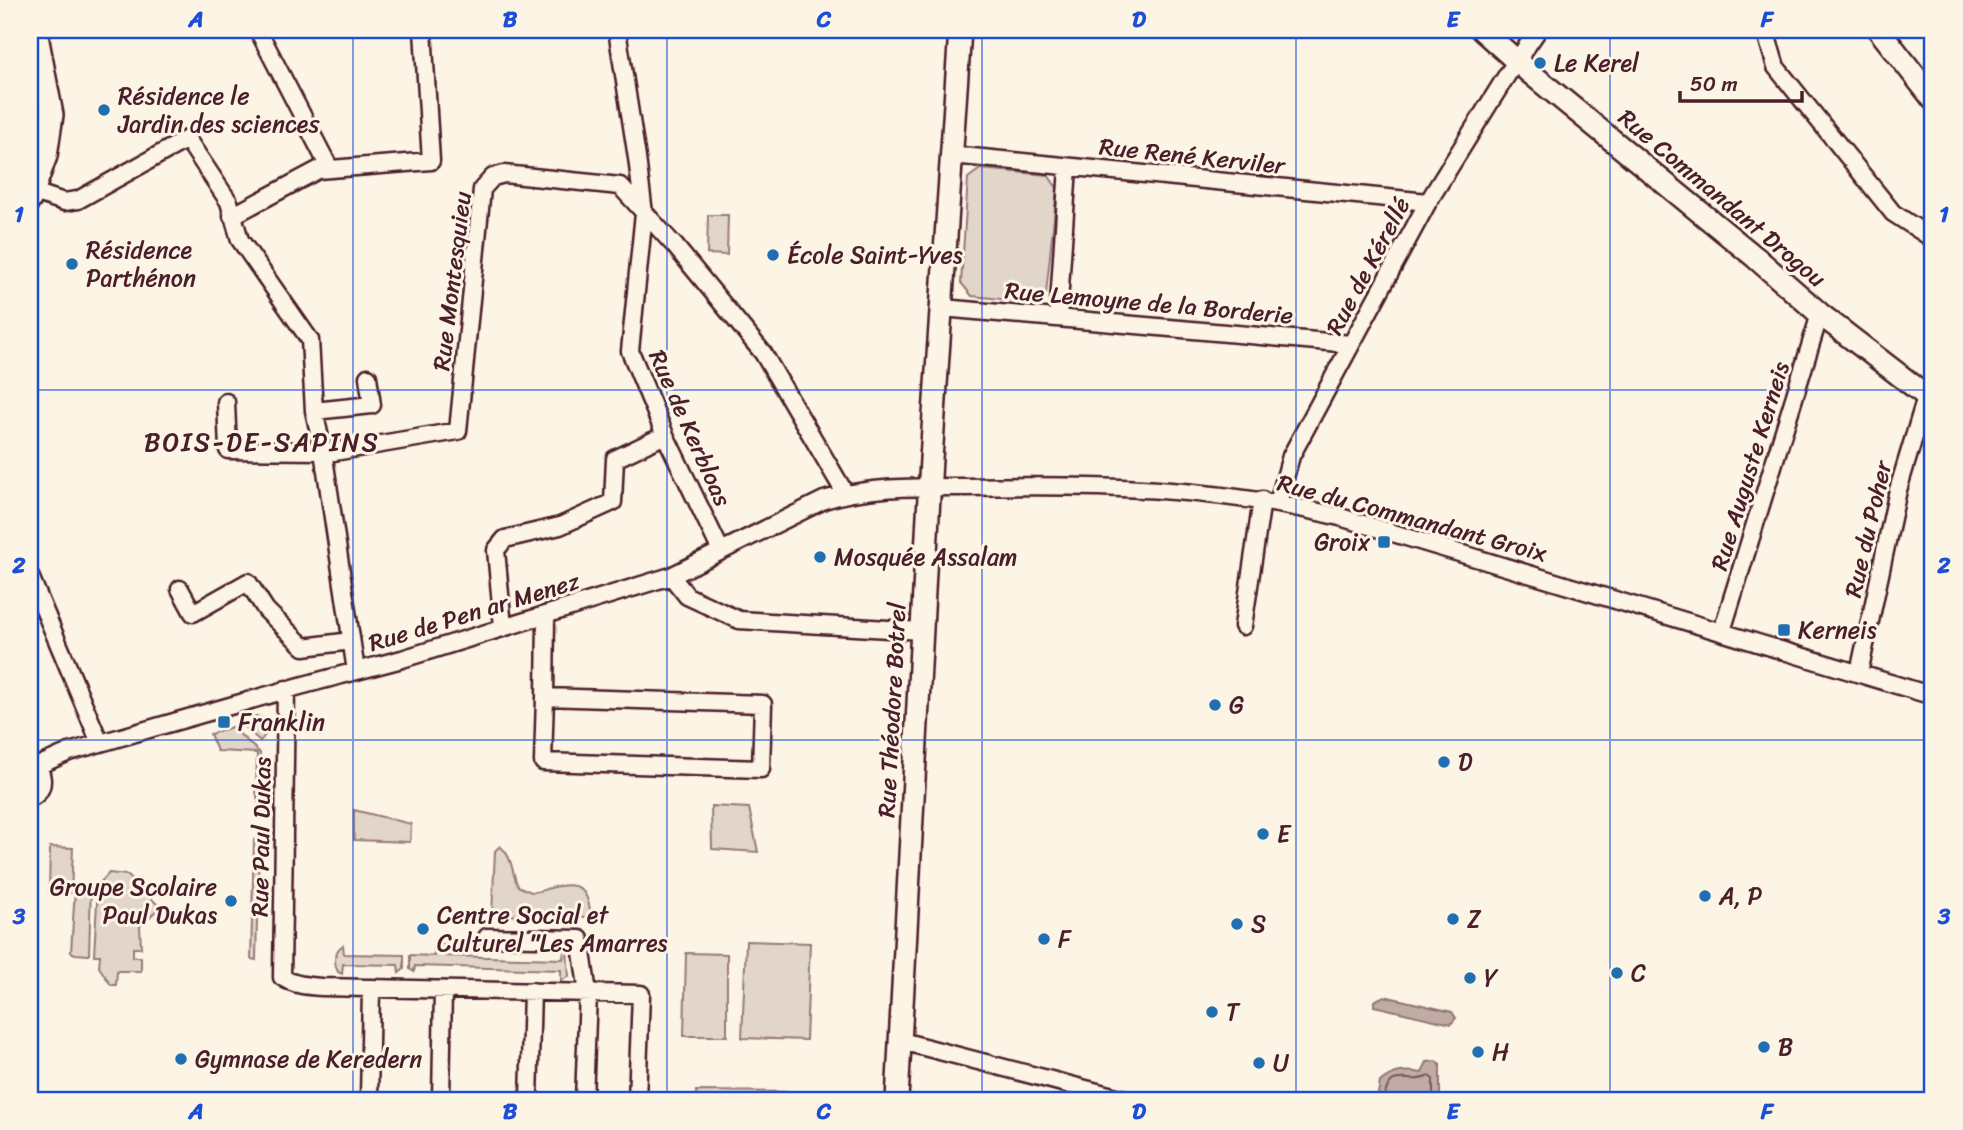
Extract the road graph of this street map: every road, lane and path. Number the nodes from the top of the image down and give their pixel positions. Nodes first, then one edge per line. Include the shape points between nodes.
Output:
1 (36, 30) edge
2 (258, 30) edge
3 (423, 30) edge
4 (617, 30) edge
5 (960, 30) edge
6 (1482, 30) edge
7 (1538, 30) edge
8 (1765, 30) edge
9 (1879, 30) edge
10 (1897, 30) edge
11 (1517, 60) junction
12 (1933, 76) edge
13 (1933, 99) edge
14 (952, 155) junction
15 (1068, 167) junction
16 (330, 169) junction
17 (32, 196) edge
18 (1427, 202) junction
19 (644, 213) junction
20 (232, 216) junction
21 (1933, 239) edge
22 (942, 308) junction
23 (1820, 314) junction
24 (1058, 318) junction
25 (1351, 344) junction
26 (369, 377) dead end
27 (1930, 399) edge
28 (226, 402) dead end
29 (314, 411) junction
30 (665, 435) junction
31 (323, 451) junction
32 (929, 487) junction
33 (845, 493) junction
34 (1270, 501) junction
35 (720, 551) junction
36 (30, 576) edge
37 (671, 576) junction
38 (180, 590) dead end
39 (546, 615) junction
40 (503, 626) junction
41 (1243, 626) dead end
42 (922, 631) junction
43 (1723, 631) junction
44 (351, 641) junction
45 (356, 671) junction
46 (1859, 673) junction
47 (286, 690) junction
48 (1933, 696) edge
49 (545, 697) junction
50 (100, 743) junction
51 (34, 768) edge
52 (30, 798) edge
53 (487, 937) dead end
54 (370, 988) junction
55 (443, 989) junction
56 (532, 992) junction
57 (588, 992) junction
58 (901, 1041) junction
59 (369, 1100) edge
60 (441, 1100) edge
61 (529, 1100) edge
62 (584, 1100) edge
63 (637, 1100) edge
64 (897, 1100) edge
65 (1128, 1100) edge

1 - 17 street via 52,115 46,156
2 - 16 street
3 - 16 street via 431,162
4 - 19 street, Rue de Kerbloas
5 - 14 street, Rue Théodore Botrel
6 - 11 street, Rue Commandant Drogou
7 - 11 street, Rue de Kérellé
8 - 21 street via 1776,67 1893,213
9 - 13 street
10 - 12 street
11 - 18 street, Rue de Kérellé
11 - 23 street, Rue Commandant Drogou
14 - 15 street, Rue René Kerviler
14 - 22 street, Rue Théodore Botrel
15 - 18 street, Rue René Kerviler
15 - 24 street
16 - 20 street via 318,170
17 - 20 street via 78,200 187,139 229,201
18 - 25 street, Rue de Kérellé
19 - 30 street, Rue de Kerbloas via 630,351
19 - 31 street, Rue Montesquieu via 620,186 504,174 493,177 482,190 457,430
19 - 33 street via 763,353
20 - 29 street via 240,240 310,340
22 - 24 street, Rue Lemoyne de la Borderie
22 - 32 street, Rue Théodore Botrel
23 - 27 street, Rue Commandant Drogou
23 - 43 street, Rue Auguste Kerneis
24 - 25 street, Rue Lemoyne de la Borderie
25 - 34 street, Rue de Kérellé
26 - 29 street via 372,405
27 - 46 street, Rue du Poher via 1898,490
28 - 31 street via 228,450
29 - 31 street
30 - 35 street, Rue de Kerbloas
30 - 40 street via 615,459 613,502 560,526 505,538 496,550
31 - 44 street
32 - 33 street, Rue du Commandant Groix
32 - 34 street, Rue du Commandant Groix via 1115,487
32 - 42 street, Rue Théodore Botrel
33 - 35 street, Rue du Commandant Groix
34 - 41 street, Rue de Kérellé
34 - 43 street, Rue du Commandant Groix via 1352,520
35 - 37 street, Rue du Commandant Groix
36 - 50 street
37 - 39 street, Rue de Pen ar Menez
37 - 42 street via 687,596 739,620
38 - 44 street via 193,613 248,582 266,610 304,647
39 - 40 street, Rue de Pen ar Menez
39 - 49 street
40 - 45 street, Rue de Pen ar Menez
42 - 58 street, Rue Théodore Botrel
43 - 46 street, Rue du Commandant Groix
44 - 45 street
45 - 47 street, Rue de Pen ar Menez
46 - 48 street, Rue du Commandant Groix
47 - 50 street, Rue de Pen ar Menez
47 - 54 street, Rue Paul Dukas via 282,977 314,986
49 - 49 street via 763,704 761,769 543,762
50 - 51 street, Rue de Pen ar Menez
51 - 52 street via 42,785
53 - 57 street via 580,939
54 - 55 street
54 - 59 street
55 - 56 street
55 - 60 street
56 - 57 street
56 - 61 street
57 - 62 street
57 - 63 street via 641,994
58 - 64 street, Rue Théodore Botrel
58 - 65 street

